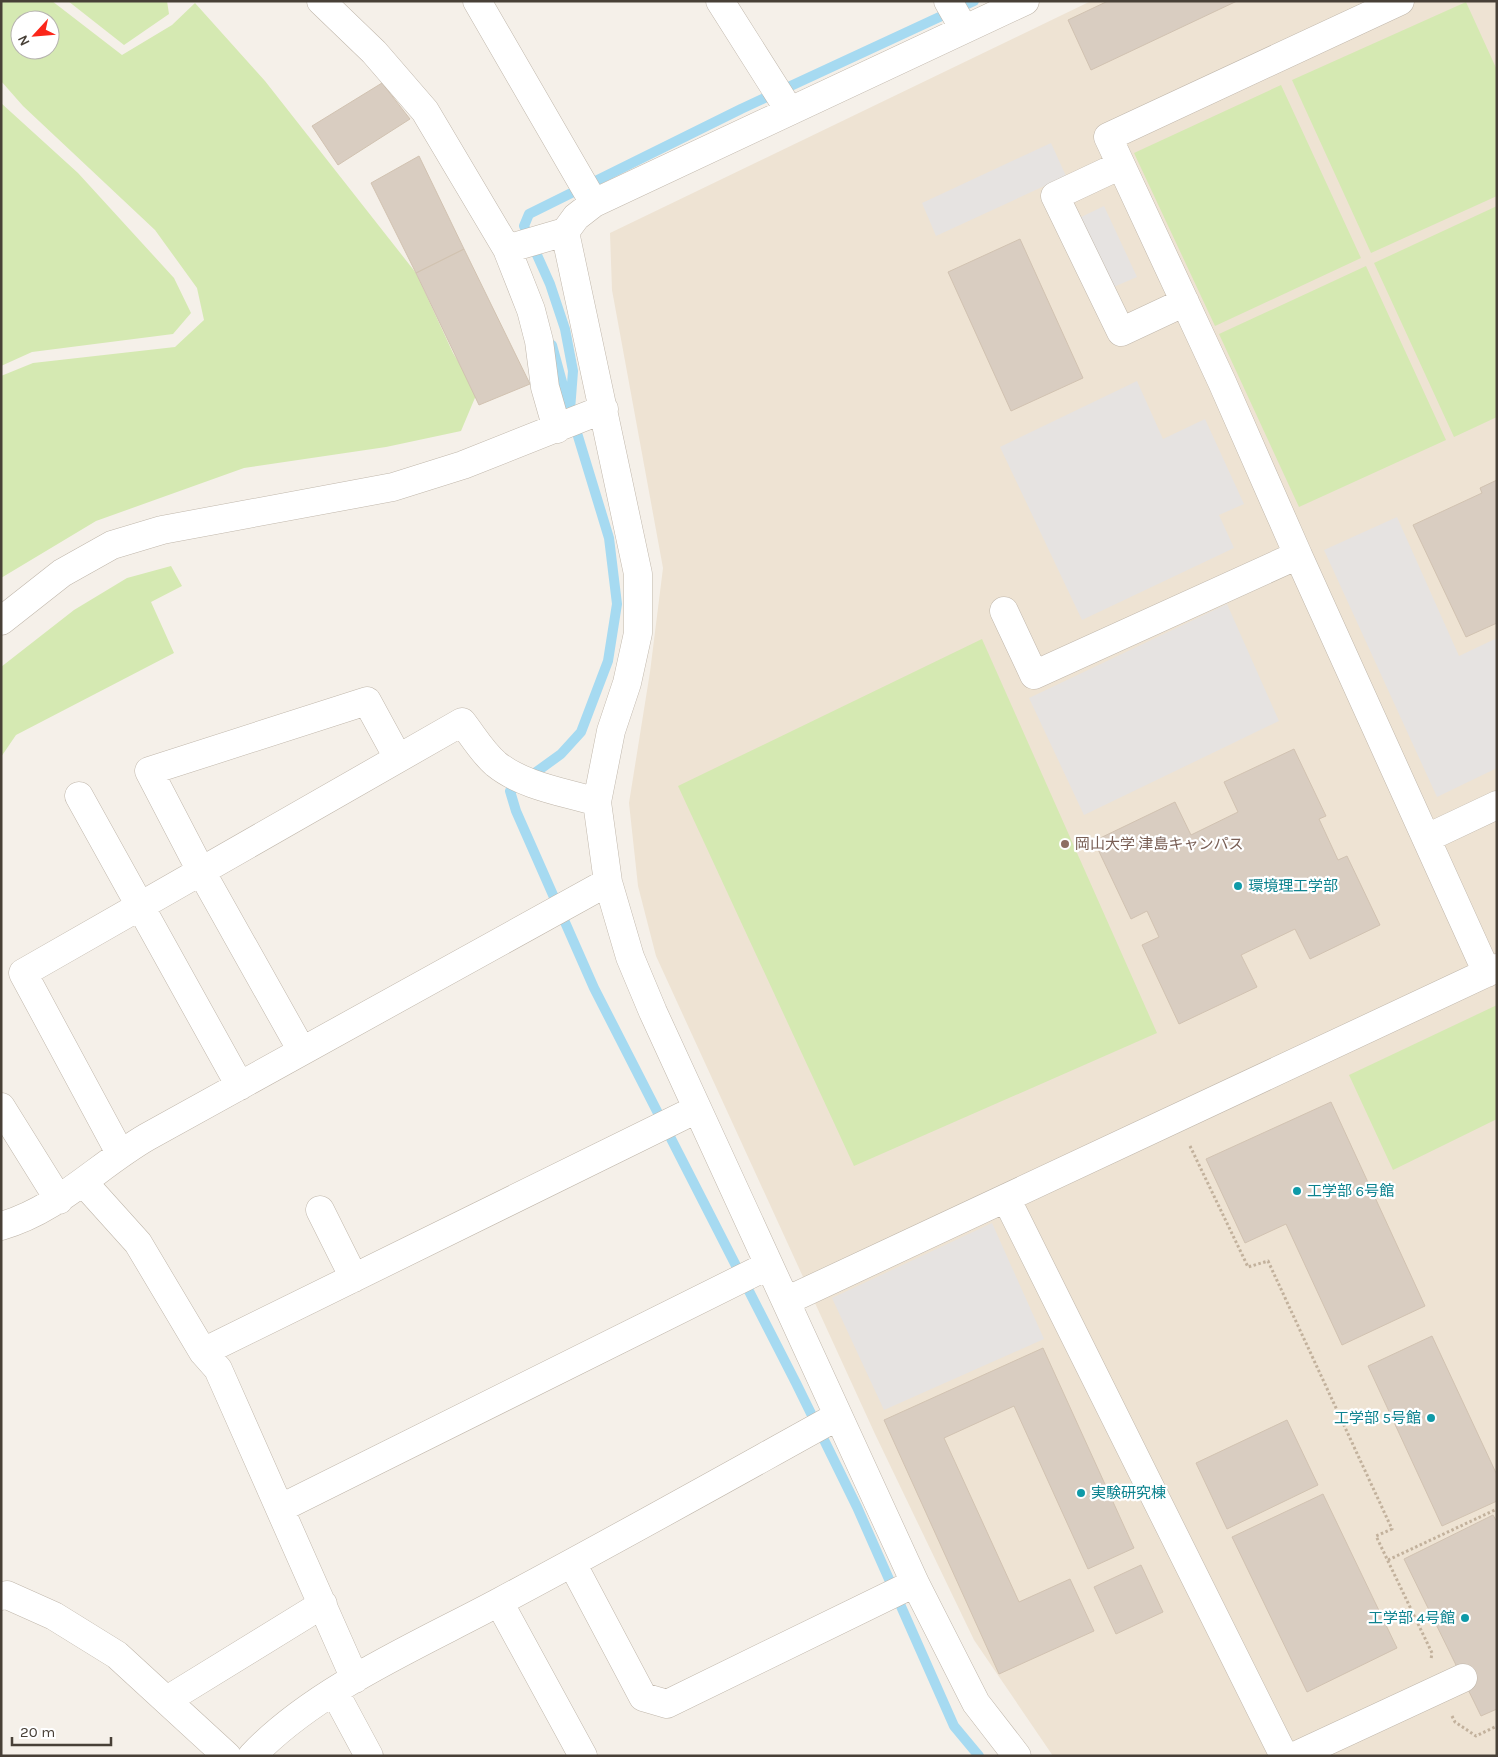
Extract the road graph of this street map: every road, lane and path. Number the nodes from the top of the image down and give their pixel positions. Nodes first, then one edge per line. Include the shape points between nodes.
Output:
1 (321, 1) edge
2 (477, 1) edge
3 (720, 1) edge
4 (1025, 1) edge
5 (1400, 1) edge
6 (955, 12) edge
7 (780, 96) junction
8 (1121, 165) junction
9 (586, 190) junction
10 (565, 232) junction
11 (522, 245) junction
12 (1185, 302) junction
13 (576, 421) junction
14 (1298, 556) junction
15 (1004, 611) dead end
16 (1, 621) edge
17 (398, 758) junction
18 (79, 796) dead end
19 (597, 802) junction
20 (1497, 805) edge
21 (1427, 838) junction
22 (200, 871) junction
23 (608, 882) junction
24 (140, 906) junction
25 (1492, 971) edge
26 (302, 1051) junction
27 (240, 1086) junction
28 (1, 1107) edge
29 (697, 1109) junction
30 (1177, 1118) junction
31 (120, 1153) junction
32 (84, 1183) junction
33 (1006, 1198) junction
34 (60, 1200) junction
35 (320, 1210) dead end
36 (1, 1226) edge
37 (752, 1273) junction
38 (354, 1278) junction
39 (786, 1300) junction
40 (203, 1352) junction
41 (824, 1424) junction
42 (280, 1508) junction
43 (1497, 1509) edge
44 (1388, 1560) junction
45 (572, 1563) junction
46 (901, 1590) junction
47 (1, 1596) edge
48 (499, 1602) junction
49 (323, 1604) junction
50 (1451, 1684) junction
51 (344, 1685) junction
52 (167, 1700) junction
53 (1497, 1726) edge
54 (1011, 1754) edge
55 (227, 1756) edge
56 (252, 1756) edge
57 (369, 1756) edge
58 (583, 1756) edge
59 (1284, 1756) edge
60 (1295, 1756) edge

1 - 11 street via 374,52 425,111
2 - 9 street
3 - 7 street
4 - 6 street
5 - 8 street via 1108,137
6 - 7 street
7 - 9 street
8 - 12 street
8 - 12 street via 1055,196 1121,332
9 - 10 street via 576,217
10 - 11 street
10 - 13 street
11 - 13 street via 545,387
12 - 14 street
13 - 16 street via 463,465 393,487 162,530 112,545 62,573
13 - 19 street via 638,574 638,633 627,683 611,731
14 - 15 street via 1034,676
14 - 21 street
17 - 19 street via 462,722 496,764 526,780
17 - 22 street
17 - 22 street via 367,701 149,771
18 - 24 street
19 - 23 street
20 - 21 street
21 - 25 street
22 - 24 street
22 - 26 street
23 - 26 street
23 - 29 street via 630,957
24 - 27 street
24 - 31 street via 23,973
25 - 30 street
26 - 27 street
27 - 31 street
28 - 34 street
29 - 37 street
29 - 38 street
30 - 33 street
30 - 44 path via 1248,1267 1268,1261 1392,1529 1376,1536
31 - 32 street
32 - 34 street
32 - 40 street via 138,1243
33 - 39 street
33 - 59 street
34 - 36 street via 26,1219
35 - 38 street
37 - 39 street
37 - 42 street
38 - 40 street
39 - 41 street
40 - 42 street via 218,1369
41 - 45 street
41 - 46 street
42 - 49 street
43 - 44 path
44 - 50 path via 1432,1653 1428,1667
45 - 46 street via 644,1697 667,1704
45 - 48 street
46 - 54 street
47 - 52 street via 7,1595 54,1616 117,1655
48 - 51 street
48 - 58 street
49 - 51 street
49 - 52 street
50 - 53 path via 1455,1722 1476,1736
50 - 60 street
51 - 56 street
51 - 57 street
52 - 55 street

